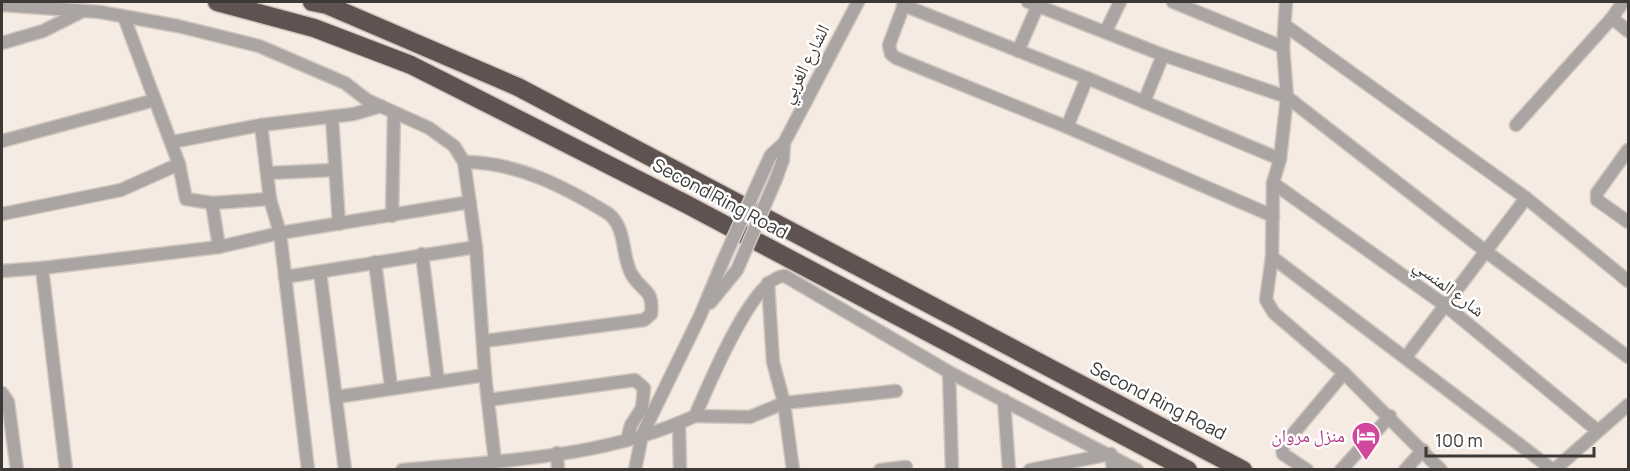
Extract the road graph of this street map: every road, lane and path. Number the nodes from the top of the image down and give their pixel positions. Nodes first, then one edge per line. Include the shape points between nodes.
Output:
1 (217, 2) edge
2 (312, 2) edge
3 (858, 2) edge
4 (1120, 2) edge
5 (1173, 2) edge
6 (1286, 2) edge
7 (1623, 2) edge
8 (904, 3) edge
9 (1033, 3) edge
10 (2, 5) edge
11 (82, 11) junction
12 (124, 17) junction
13 (1612, 18) junction
14 (1286, 26) junction
15 (1106, 31) junction
16 (1629, 31) edge
17 (2, 43) edge
18 (1283, 47) junction
19 (1018, 51) junction
20 (1163, 55) junction
21 (1087, 78) junction
22 (1287, 97) junction
23 (155, 100) junction
24 (1144, 102) junction
25 (381, 106) junction
26 (394, 113) junction
27 (332, 117) junction
28 (261, 125) junction
29 (1516, 125) dead end
30 (1067, 127) junction
31 (2, 141) edge
32 (172, 142) junction
33 (784, 143) junction
34 (1629, 150) edge
35 (1280, 159) junction
36 (464, 162) junction
37 (179, 165) junction
38 (335, 170) junction
39 (268, 173) junction
40 (1273, 183) junction
41 (1526, 198) junction
42 (270, 199) junction
43 (212, 202) junction
44 (470, 202) junction
45 (2, 214) edge
46 (392, 216) junction
47 (1273, 216) junction
48 (1629, 222) edge
49 (339, 224) junction
50 (280, 233) junction
51 (219, 247) junction
52 (476, 247) junction
53 (1488, 253) junction
54 (423, 254) junction
55 (1272, 257) junction
56 (375, 262) junction
57 (42, 268) junction
58 (2, 271) edge
59 (320, 272) junction
60 (285, 277) junction
61 (1629, 280) edge
62 (768, 283) junction
63 (1446, 306) junction
64 (700, 316) junction
65 (484, 341) junction
66 (1406, 357) junction
67 (1629, 357) edge
68 (949, 372) junction
69 (1344, 373) junction
70 (485, 375) junction
71 (438, 381) junction
72 (391, 387) junction
73 (896, 391) dead end
74 (2, 393) edge
75 (336, 397) junction
76 (488, 400) junction
77 (1004, 400) junction
78 (784, 403) junction
79 (1629, 405) edge
80 (695, 416) junction
81 (1390, 416) junction
82 (679, 423) junction
83 (1598, 431) junction
84 (642, 435) junction
85 (627, 440) junction
86 (7, 443) edge
87 (1423, 450) junction
88 (557, 453) junction
89 (1111, 454) junction
90 (495, 462) junction
91 (906, 467) dead end
92 (17, 470) edge
93 (66, 470) edge
94 (308, 470) edge
95 (345, 470) edge
96 (402, 470) edge
97 (558, 470) edge
98 (635, 470) edge
99 (680, 470) edge
100 (793, 470) edge
101 (880, 470) edge
102 (952, 470) edge
103 (1009, 470) edge
104 (1030, 470) edge
105 (1113, 470) edge
106 (1137, 470) edge
107 (1188, 470) edge
108 (1244, 470) edge
109 (1308, 470) edge
110 (1341, 470) edge
111 (1405, 470) edge
112 (1441, 470) edge
113 (1554, 470) edge

1 - 107 highway, Second Ring Road via 314,28 411,65 686,204
2 - 108 highway, Second Ring Road via 518,87
3 - 33 street, الشارع الغربي
4 - 15 street
5 - 18 street
6 - 14 street
7 - 13 street
8 - 19 street
8 - 30 street via 889,45 891,54
9 - 15 street
9 - 19 street
10 - 11 street
11 - 12 street
11 - 17 street via 44,31
12 - 23 street
12 - 25 street via 202,31 280,53 345,83
13 - 16 street
13 - 29 street
14 - 18 street
14 - 41 street
15 - 20 street
18 - 22 street
19 - 21 street
20 - 22 street
20 - 24 street
21 - 24 street
21 - 30 street
22 - 35 street
22 - 53 street
23 - 31 street
23 - 32 street
24 - 35 street
25 - 26 street
25 - 27 street
26 - 36 street via 443,136
26 - 46 street
27 - 28 street
27 - 38 street
28 - 32 street
28 - 39 street
30 - 47 street
32 - 37 street
33 - 64 street, bridge via 771,155
33 - 64 street, bridge via 776,179 737,270
34 - 48 street via 1596,193 1596,200
35 - 40 street
36 - 44 street
36 - 65 street via 487,162 541,178 609,214 616,220 631,274 651,295 652,302 651,314 644,320
37 - 43 street via 186,199
37 - 45 street via 121,190
38 - 39 street
38 - 49 street
39 - 42 street
40 - 47 street
40 - 63 street, شارع المنسي
41 - 53 street
41 - 61 street
42 - 43 street
42 - 50 street
43 - 51 street
44 - 46 street
44 - 52 street
46 - 49 street
47 - 55 street
49 - 50 street
50 - 51 street
50 - 60 street
51 - 57 street
52 - 54 street
52 - 65 street
53 - 63 street
53 - 67 street
54 - 56 street
54 - 71 street
55 - 66 street
55 - 69 street via 1266,300 1270,308
56 - 59 street
56 - 72 street
57 - 58 street
57 - 93 street
59 - 60 street
59 - 75 street
60 - 94 street
62 - 68 street via 785,276
62 - 78 street via 772,362
62 - 80 street via 723,354
63 - 66 street
63 - 83 street, شارع المنسي
64 - 84 street
65 - 70 street
66 - 113 street
68 - 77 street
68 - 102 street
69 - 81 street
69 - 109 street via 1282,447 1283,454
70 - 71 street
70 - 76 street
71 - 72 street
72 - 75 street
73 - 78 street
74 - 86 street via 8,402
75 - 95 street
76 - 85 street via 635,380 644,388 642,408
76 - 90 street
77 - 89 street
77 - 103 street
78 - 80 street via 750,417
78 - 100 street
79 - 83 street
80 - 82 street
81 - 87 street
81 - 110 street
82 - 84 street
82 - 99 street
83 - 113 street
84 - 85 street
84 - 98 street
85 - 88 street
86 - 92 street
87 - 111 street
87 - 112 street
88 - 90 street
88 - 97 street
89 - 104 street
89 - 105 street
89 - 106 street
90 - 96 street
91 - 101 street

